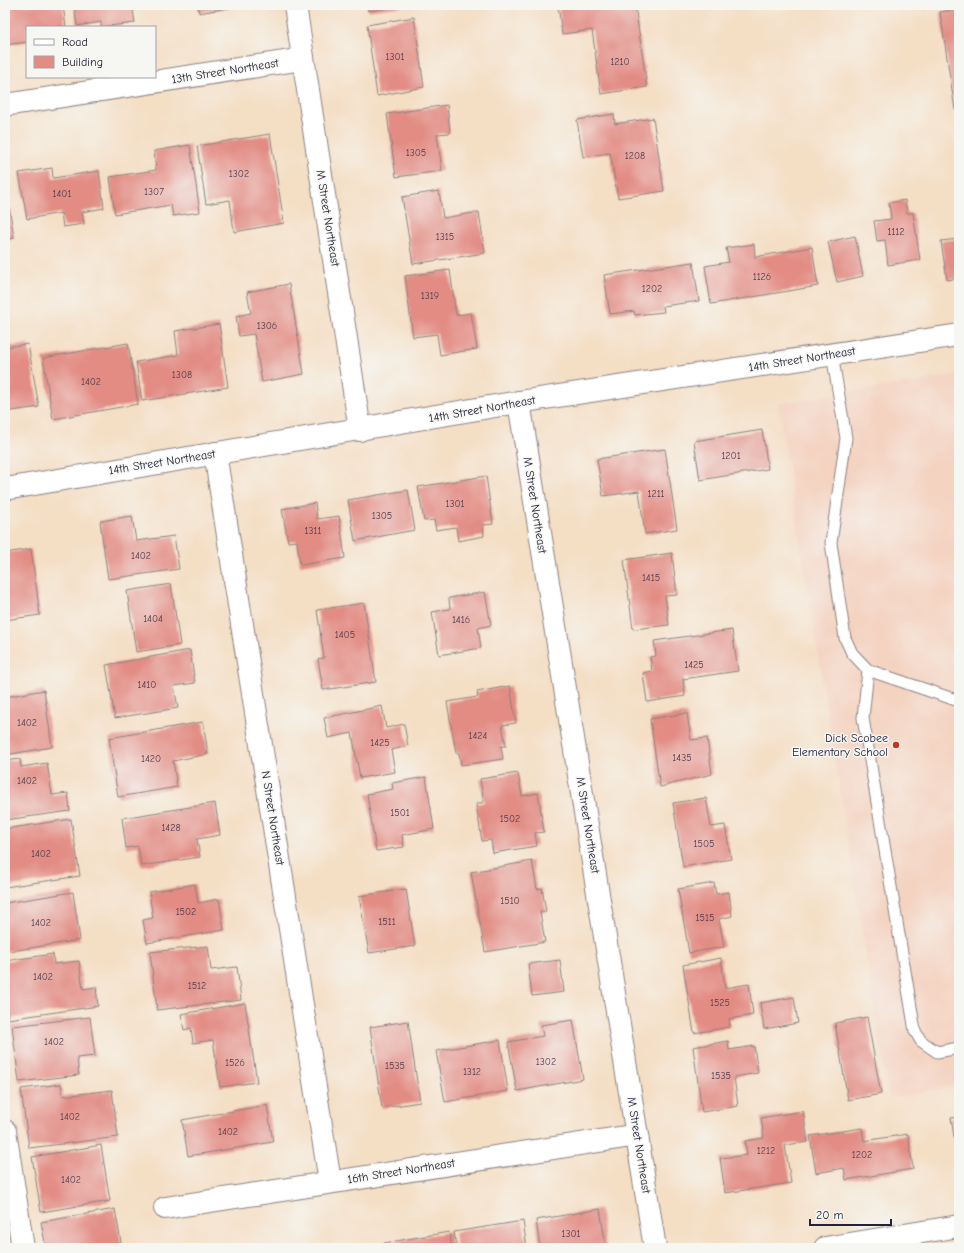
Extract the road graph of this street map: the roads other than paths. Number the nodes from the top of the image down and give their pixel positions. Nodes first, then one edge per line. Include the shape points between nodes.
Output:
1 (295, 5) edge
2 (303, 59) junction
3 (5, 105) edge
4 (959, 334) edge
5 (832, 354) junction
6 (519, 402) junction
7 (360, 430) junction
8 (215, 454) junction
9 (5, 489) edge
10 (868, 670) junction
11 (959, 701) edge
12 (959, 1048) edge
13 (5, 1131) edge
14 (638, 1135) junction
15 (330, 1182) junction
16 (165, 1208) dead end
17 (959, 1226) edge
18 (23, 1248) edge
19 (655, 1248) edge
20 (825, 1248) edge

1 - 2 street, M Street Northeast
2 - 3 street, 13th Street Northeast
2 - 7 street, M Street Northeast
4 - 5 street, 14th Street Northeast
5 - 6 street, 14th Street Northeast
5 - 10 lane via 846,438 831,543 845,638 852,653
6 - 7 street, 14th Street Northeast
6 - 14 street, M Street Northeast
7 - 8 street, 14th Street Northeast
8 - 9 street, 14th Street Northeast
8 - 15 street, N Street Northeast
10 - 11 lane
10 - 12 lane via 863,718 915,1030 921,1041 937,1052
13 - 18 street
14 - 15 street, 16th Street Northeast
14 - 19 street, M Street Northeast
15 - 16 street, 16th Street Northeast
17 - 20 street

